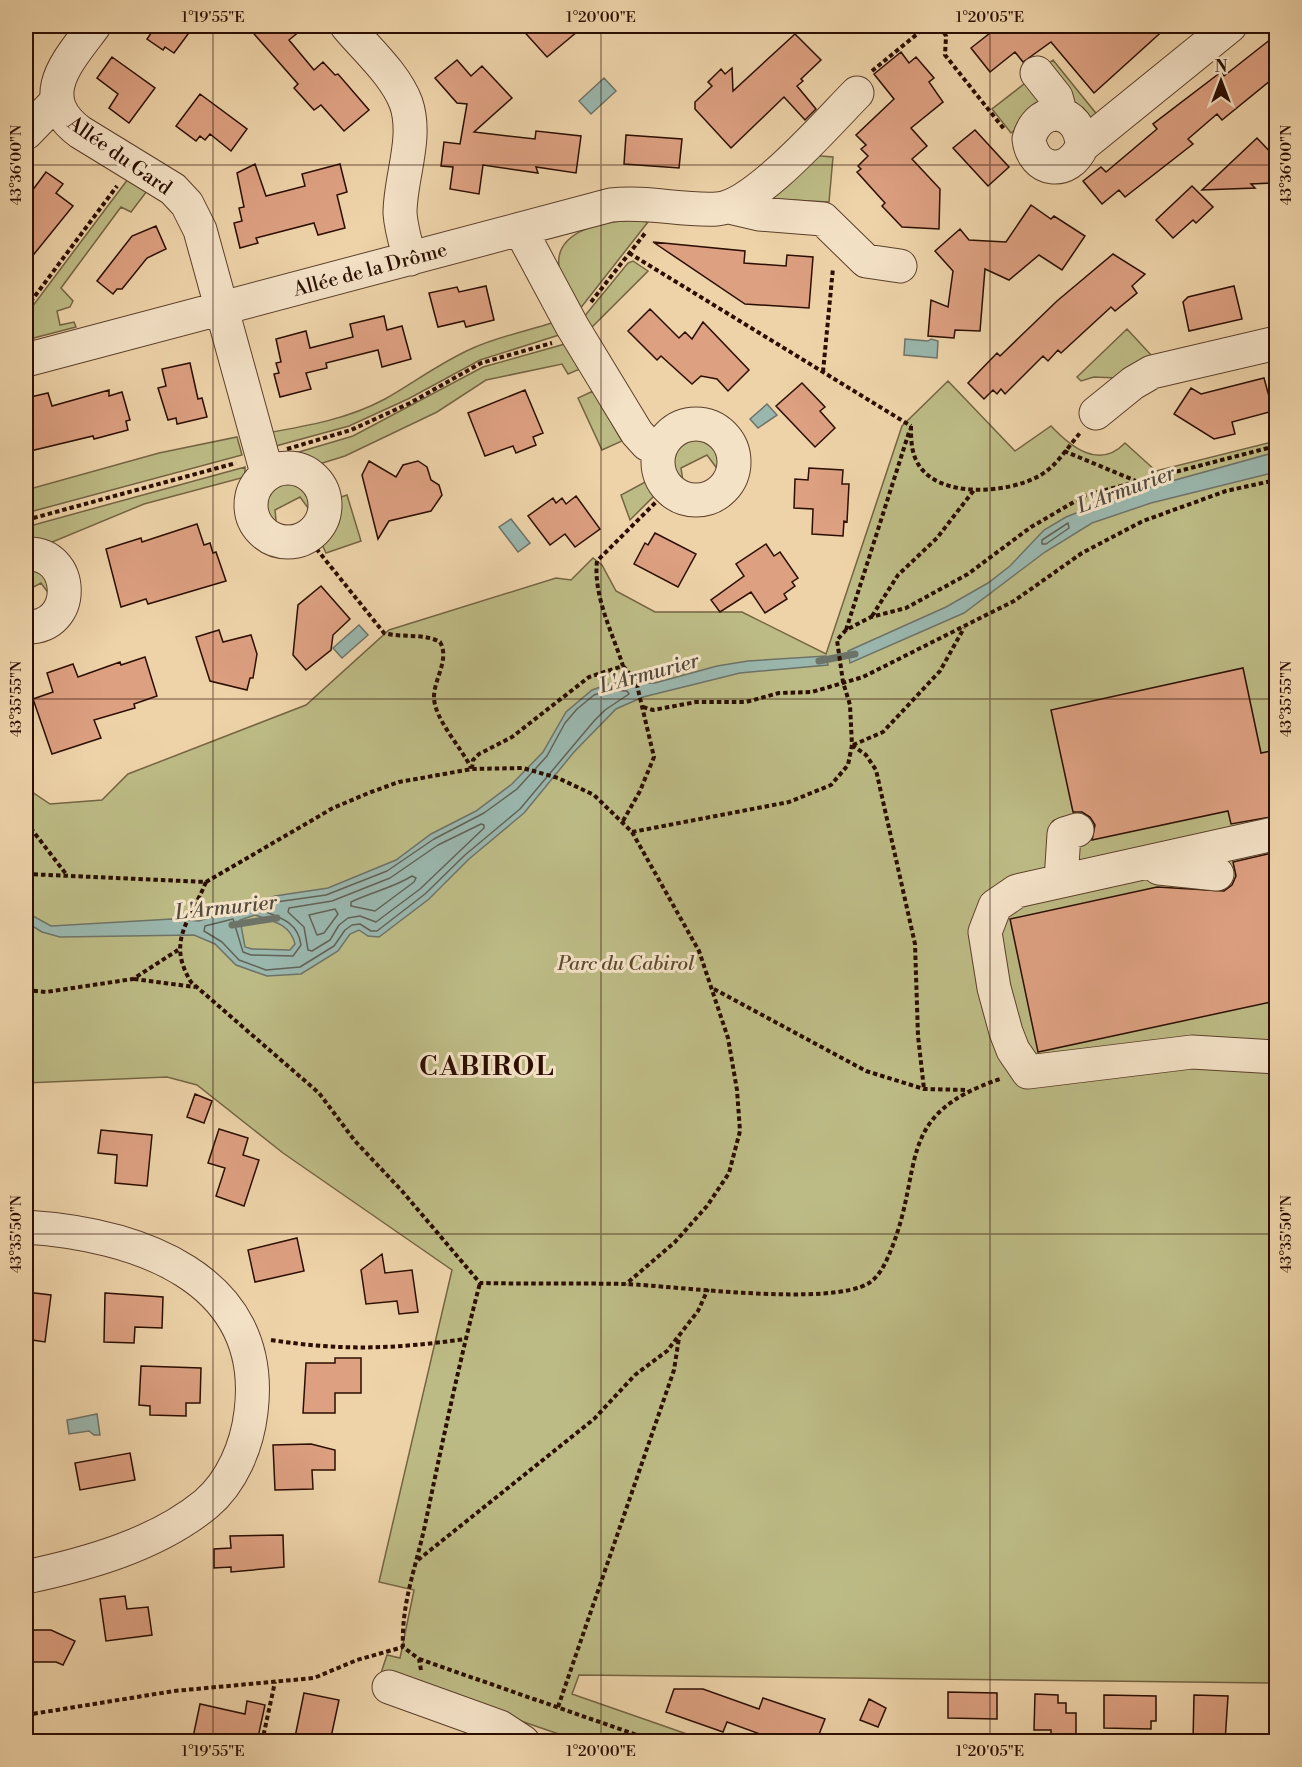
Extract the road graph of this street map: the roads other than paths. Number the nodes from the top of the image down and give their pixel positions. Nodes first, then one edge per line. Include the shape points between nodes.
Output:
1 (94, 26) edge
2 (347, 26) edge
3 (1230, 26) edge
4 (1037, 73) dead end
5 (857, 93) road end
6 (57, 101) junction
7 (1061, 115) junction
8 (26, 133) edge
9 (1082, 146) junction
10 (729, 207) junction
11 (520, 229) junction
12 (410, 259) junction
13 (900, 266) dead end
14 (220, 308) junction
15 (1276, 321) edge
16 (1262, 346) edge
17 (26, 360) edge
18 (1096, 413) road end
19 (659, 450) junction
20 (264, 465) junction
21 (26, 554) edge
22 (26, 627) edge
23 (1077, 830) dead end
24 (1273, 834) dead end
25 (1130, 866) junction
26 (1217, 874) dead end
27 (1061, 881) junction
28 (1276, 1057) edge
29 (26, 1227) edge
30 (26, 1577) edge
31 (389, 1687) dead end
32 (523, 1742) edge

1 - 6 street, Allée du Gard via 66,65
2 - 12 street via 405,102 409,133 400,212
3 - 9 street
4 - 7 street via 1056,97
5 - 10 street, Allée de la Drôme via 755,191
6 - 8 street, Allée du Gard
6 - 14 street, Allée du Gard via 68,122 173,189 188,204 200,230
7 - 9 street via 1078,126
7 - 9 street via 1052,114 1036,122 1029,139 1035,158 1052,167 1062,166 1071,162
10 - 11 street, Allée de la Drôme via 611,205
10 - 13 street, Allée de la Drôme via 759,214 816,218 827,222 866,261
11 - 12 street, Allée de la Drôme
11 - 19 street via 572,326 637,433
12 - 14 street, Allée de la Drôme
14 - 17 street, Allée de la Drôme
14 - 20 street
15 - 16 street
16 - 18 street via 1152,372
19 - 19 street via 675,429 687,424 712,427 730,444 734,457 729,482 709,498 684,498 669,489 659,473
20 - 20 street via 302,470 320,485 324,496 322,520 307,537 282,542 259,530 253,519 252,493
21 - 22 street via 45,558 56,566 66,590 57,615 46,623
23 - 27 street via 1065,834
24 - 25 street
25 - 26 street
25 - 27 street
27 - 28 street via 1017,891 995,906 985,932 1008,985 1013,1050 1028,1072 1192,1053
29 - 30 street via 104,1237 132,1245 174,1263 212,1290 241,1334 249,1358 252,1404 243,1448 223,1486 207,1503 162,1533 69,1568
31 - 32 street via 500,1727

